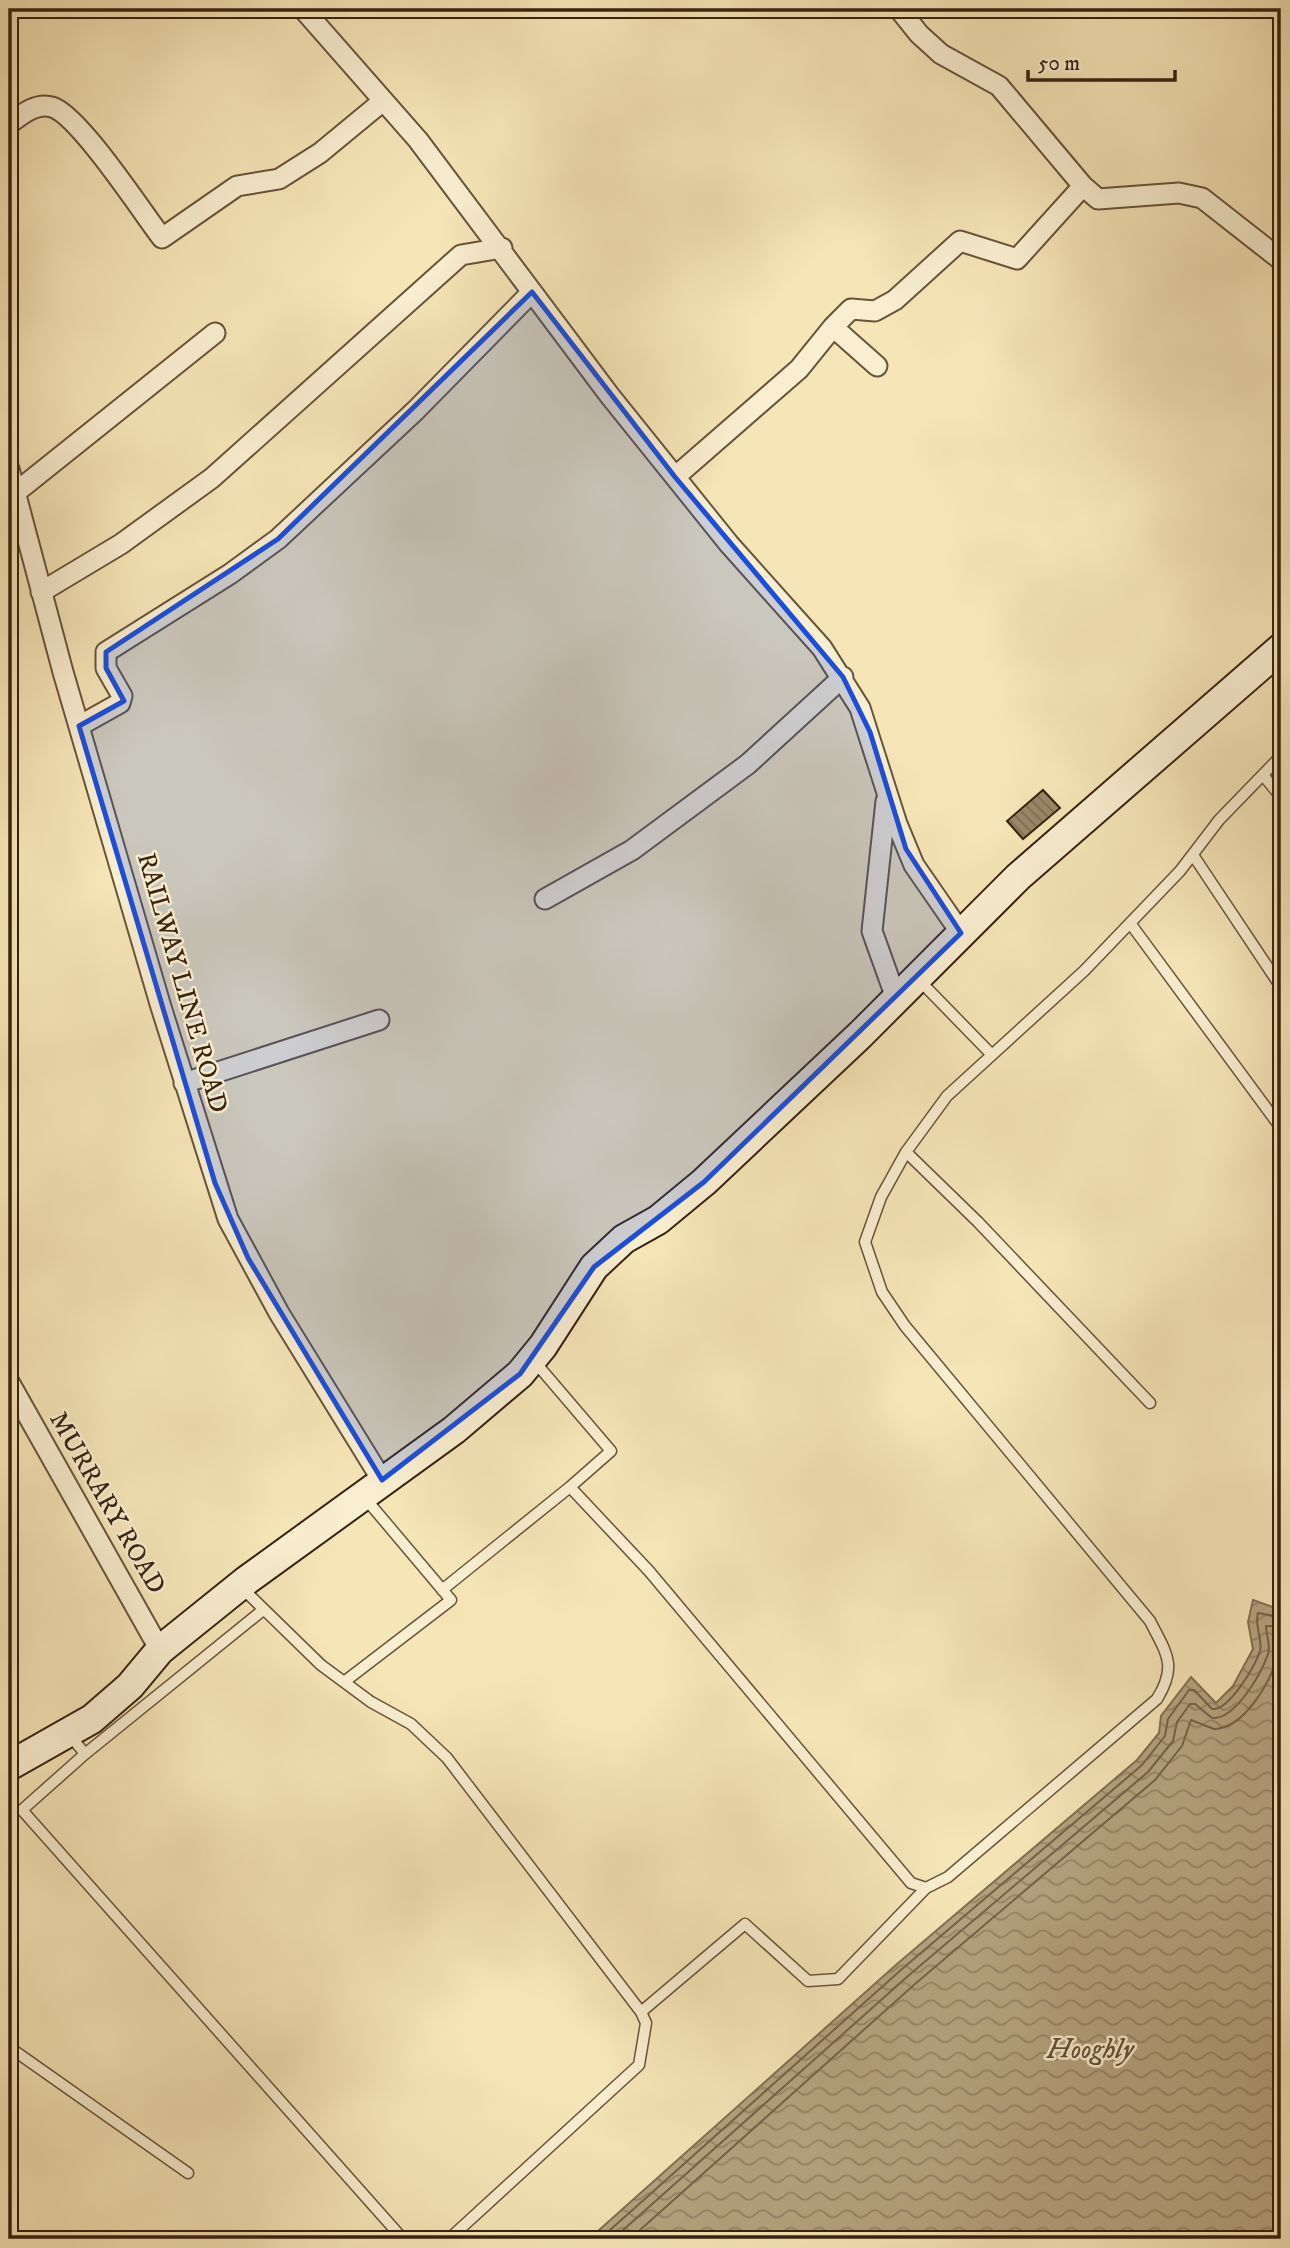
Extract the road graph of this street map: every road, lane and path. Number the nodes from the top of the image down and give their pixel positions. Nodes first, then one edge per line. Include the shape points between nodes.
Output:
1 (303, 9) edge
2 (899, 9) edge
3 (383, 102) junction
4 (9, 124) edge
5 (1083, 186) junction
6 (502, 248) junction
7 (1281, 260) edge
8 (532, 292) junction
9 (833, 327) junction
10 (215, 333) dead end
11 (877, 366) dead end
12 (675, 477) junction
13 (11, 480) edge
14 (41, 592) junction
15 (1281, 648) edge
16 (843, 677) junction
17 (79, 726) junction
18 (1281, 755) edge
19 (1264, 775) junction
20 (887, 788) junction
21 (1281, 797) edge
22 (1193, 855) junction
23 (545, 899) dead end
24 (1130, 923) junction
25 (961, 933) junction
26 (917, 978) junction
27 (1281, 987) edge
28 (896, 998) junction
29 (379, 1020) dead end
30 (992, 1055) junction
31 (184, 1083) junction
32 (1281, 1128) edge
33 (906, 1152) junction
34 (532, 1359) junction
35 (10, 1388) edge
36 (1150, 1403) dead end
37 (372, 1487) junction
38 (570, 1487) junction
39 (240, 1586) junction
40 (442, 1590) junction
41 (263, 1610) junction
42 (160, 1650) junction
43 (344, 1682) junction
44 (77, 1744) junction
45 (9, 1766) edge
46 (926, 1888) junction
47 (641, 2012) junction
48 (9, 2047) edge
49 (188, 2173) dead end
50 (403, 2239) edge
51 (449, 2239) edge

1 - 3 street
2 - 5 street via 941,54 999,86
3 - 4 street via 279,179 237,186 162,238 75,123 54,107 38,106
3 - 6 street
5 - 7 street via 1098,199 1179,193 1202,198
5 - 9 street via 1017,259 960,241 894,300 875,311 851,309
6 - 8 street
6 - 14 street via 461,255 212,478 121,544
8 - 12 street
8 - 17 street via 415,411 278,539 106,652 106,668 122,696 120,703
9 - 11 street
9 - 12 street via 799,369
10 - 13 street
12 - 16 street
13 - 14 street, RAILWAY LINE ROAD
14 - 17 street, RAILWAY LINE ROAD
15 - 25 street via 1018,877
16 - 20 street via 870,732
16 - 23 street via 748,764 685,811 632,850
17 - 31 street, RAILWAY LINE ROAD
18 - 19 lane
19 - 21 lane
19 - 22 lane via 1219,820
20 - 25 street via 914,865
20 - 28 street via 872,931
22 - 24 lane
22 - 27 lane
24 - 30 lane
24 - 32 lane
25 - 26 street
26 - 28 street
26 - 30 lane
28 - 34 street via 704,1182 658,1220 624,1239 594,1267
29 - 31 street
30 - 33 lane via 947,1096
31 - 37 street, RAILWAY LINE ROAD via 228,1219
33 - 36 lane
33 - 46 lane via 881,1198 865,1242 882,1292 905,1326 1150,1621 1170,1668 1157,1699 948,1877
34 - 37 street via 454,1430
34 - 38 lane via 611,1451
35 - 42 street, MURRARY ROAD
37 - 39 street
37 - 40 lane
38 - 40 lane
38 - 46 lane via 649,1571 911,1882
39 - 41 lane
39 - 42 street
40 - 43 lane via 451,1601
41 - 43 lane
41 - 44 lane
42 - 44 street via 130,1686 92,1719
43 - 47 lane via 411,1724 447,1758
44 - 45 street
44 - 50 lane via 22,1810
46 - 47 lane via 838,1979 808,1981 744,1924
47 - 51 lane via 646,2023 639,2065
48 - 49 lane

